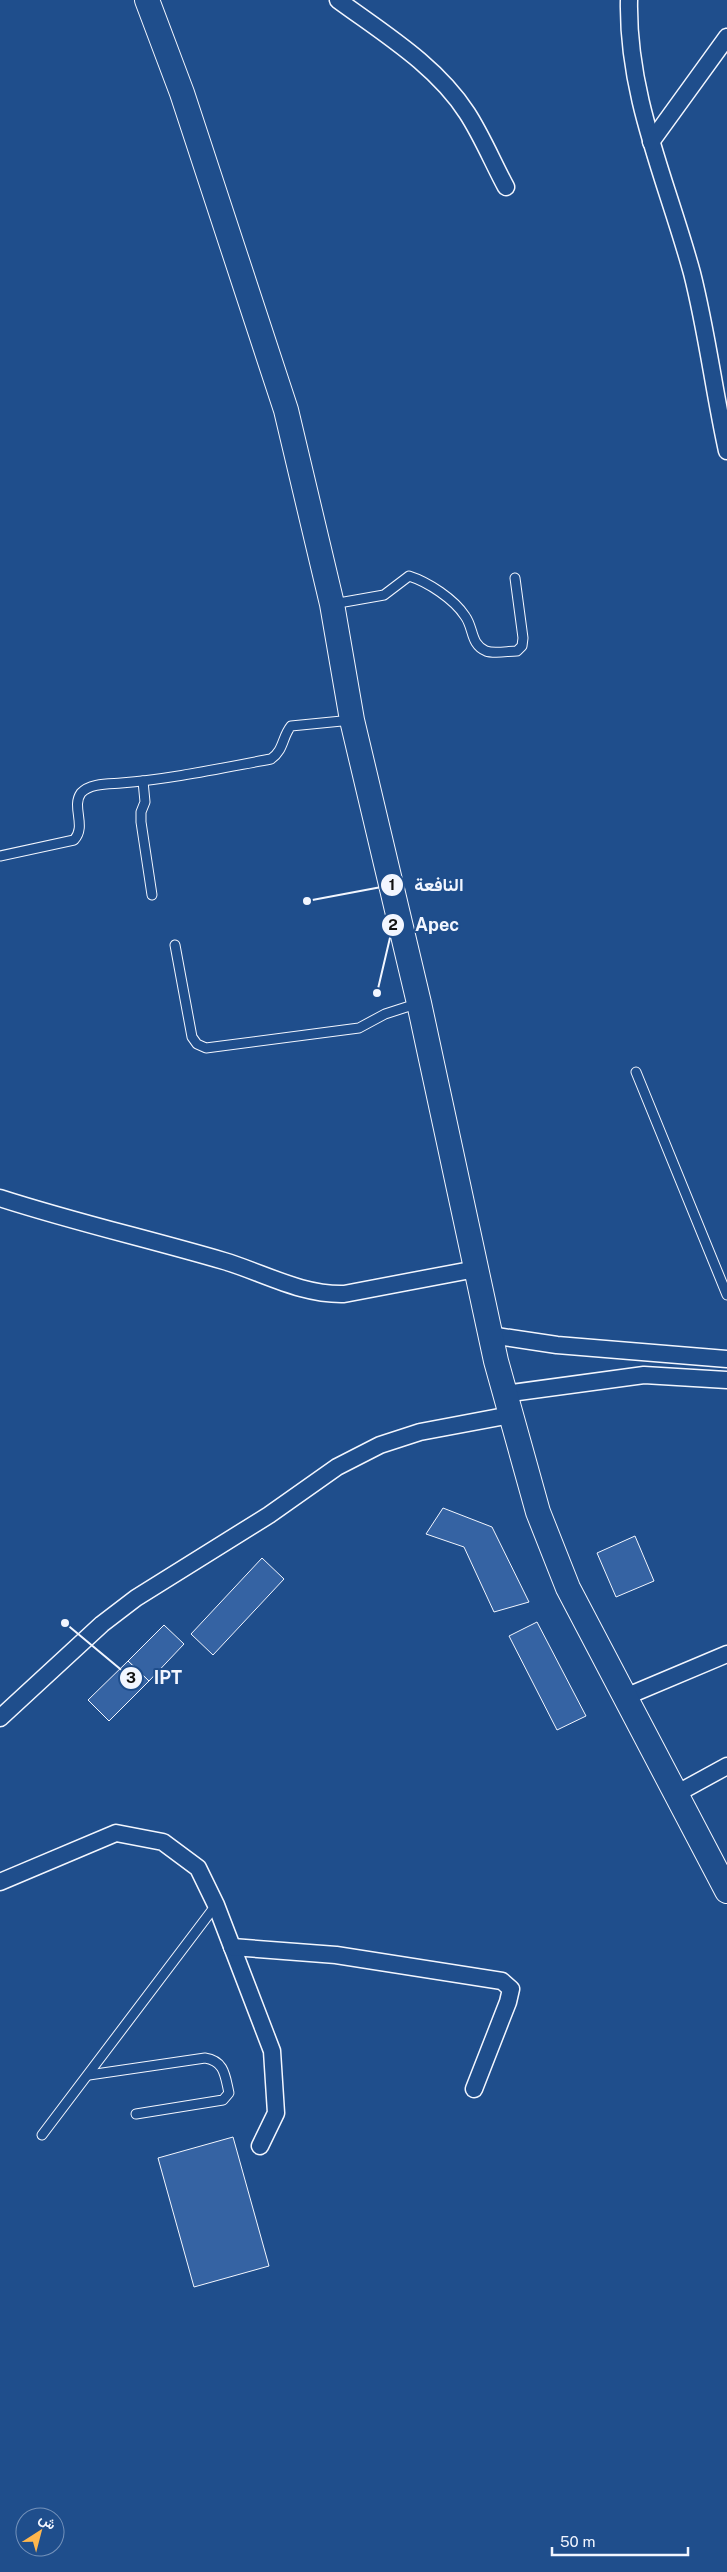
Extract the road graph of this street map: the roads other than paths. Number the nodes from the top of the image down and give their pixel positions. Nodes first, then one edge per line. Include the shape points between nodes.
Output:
1 (147, 0) edge
2 (338, 0) edge
3 (630, 0) edge
4 (727, 37) edge
5 (651, 142) junction
6 (506, 187) dead end
7 (727, 451) edge
8 (515, 578) dead end
9 (332, 604) junction
10 (352, 720) junction
11 (143, 781) junction
12 (0, 856) edge
13 (152, 895) dead end
14 (175, 945) dead end
15 (419, 1003) junction
16 (636, 1072) dead end
17 (0, 1198) edge
18 (476, 1270) junction
19 (727, 1295) edge
20 (490, 1335) junction
21 (701, 1356) junction
22 (727, 1359) edge
23 (700, 1378) junction
24 (727, 1380) edge
25 (507, 1405) junction
26 (727, 1654) edge
27 (625, 1697) junction
28 (1, 1716) edge
29 (727, 1766) edge
30 (676, 1794) junction
31 (0, 1882) edge
32 (726, 1885) edge
33 (216, 1905) junction
34 (232, 1947) junction
35 (89, 2075) junction
36 (474, 2089) dead end
37 (136, 2114) dead end
38 (42, 2135) dead end
39 (260, 2146) dead end

1 - 9 main road via 182,93 281,391
2 - 6 street via 414,56 451,94 466,112
3 - 5 street via 632,49 640,104
4 - 5 street
5 - 7 street via 692,274
8 - 9 lane via 523,638 517,651 488,652 478,646 467,618 459,608 409,576 384,595
9 - 10 main road
10 - 11 lane via 291,726 279,754 271,759
10 - 15 main road
11 - 12 lane via 94,785 82,792 79,800 80,829 74,840
11 - 13 lane via 145,802 141,822
14 - 15 lane via 192,1037 206,1048 359,1028 385,1014
15 - 18 main road
16 - 19 lane
17 - 18 street via 54,1216 113,1229 216,1259 323,1295
18 - 20 main road
20 - 21 street via 558,1345
20 - 25 main road
21 - 22 street
21 - 23 street
23 - 24 street
23 - 25 street via 644,1375
25 - 27 main road via 538,1512 564,1580
25 - 28 street via 380,1445 337,1467 269,1515 136,1598 102,1624
26 - 27 street
27 - 30 main road
29 - 30 street
30 - 32 main road
31 - 33 street via 116,1833 163,1842 198,1868
33 - 34 street
33 - 35 lane
34 - 36 street via 336,1955 502,1981 511,1989 508,2002
34 - 39 street via 272,2051 276,2113
35 - 37 lane via 205,2058 214,2060 224,2070 229,2093 223,2100
35 - 38 lane

